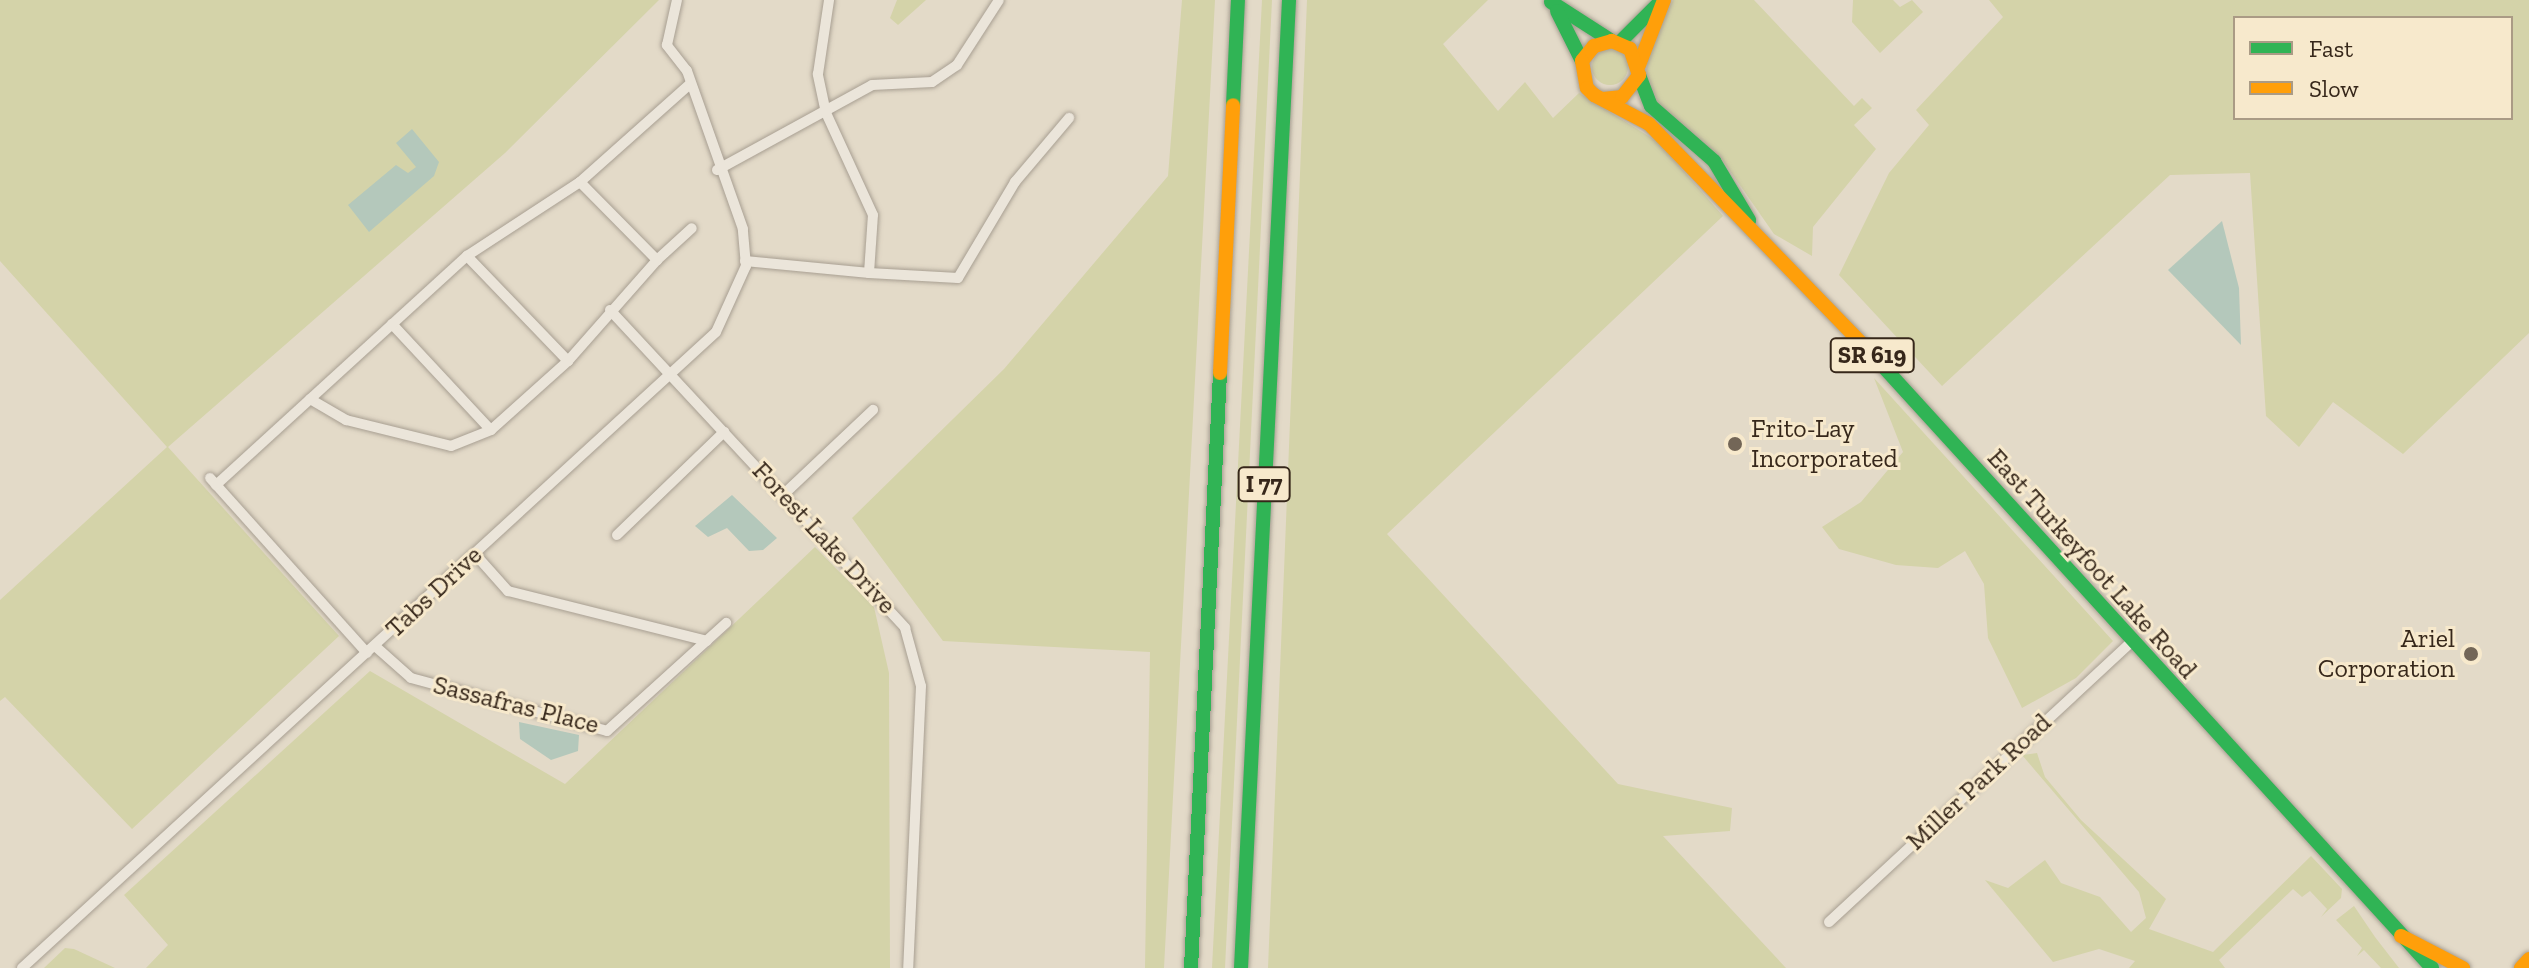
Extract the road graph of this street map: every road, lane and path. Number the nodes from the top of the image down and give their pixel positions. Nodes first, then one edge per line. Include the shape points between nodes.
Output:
1 (677, 0) edge
2 (829, 0) edge
3 (999, 0) edge
4 (1238, 0) edge
5 (1289, 0) edge
6 (1663, 0) edge
7 (1550, 1) edge
8 (1616, 42) junction
9 (1582, 61) junction
10 (1639, 70) junction
11 (690, 84) junction
12 (1603, 99) junction
13 (826, 113) junction
14 (1069, 118) dead end
15 (717, 170) junction
16 (580, 182) junction
17 (1750, 221) junction
18 (692, 228) dead end
19 (467, 256) junction
20 (657, 260) junction
21 (745, 261) junction
22 (869, 273) junction
23 (610, 310) junction
24 (392, 324) junction
25 (568, 361) junction
26 (670, 374) junction
27 (310, 399) junction
28 (873, 410) dead end
29 (491, 430) junction
30 (724, 432) junction
31 (783, 495) junction
32 (617, 535) dead end
33 (475, 554) junction
34 (726, 623) dead end
35 (707, 641) junction
36 (2130, 643) junction
37 (371, 650) junction
38 (1829, 922) dead end
39 (2401, 936) junction
40 (2529, 959) edge
41 (2425, 966) edge
42 (22, 968) edge
43 (908, 968) edge
44 (1191, 968) edge
45 (1241, 968) edge
46 (2463, 968) edge
47 (2521, 968) edge

1 - 11 street, Tabs Drive via 666,39
2 - 13 street via 817,44
3 - 13 street via 957,65 932,82 872,85
4 - 44 main road, I 77
5 - 45 main road, I 77
6 - 8 main road
6 - 10 main road
7 - 8 main road
7 - 9 main road
8 - 9 main road via 1594,46
8 - 10 main road
9 - 12 main road via 1582,80
10 - 12 main road via 1622,97
10 - 17 main road, East Turkeyfoot Lake Road via 1651,106 1714,161
11 - 15 street, Tabs Drive
11 - 16 street
12 - 17 main road, East Turkeyfoot Lake Road via 1649,124
13 - 15 street
13 - 22 street via 867,191
14 - 22 street via 1015,182 958,278 942,283
15 - 21 street, Tabs Drive via 743,229
16 - 19 street
16 - 20 street
17 - 36 main road, East Turkeyfoot Lake Road / SR 619
18 - 20 street
19 - 24 street
19 - 25 street
20 - 23 street
21 - 22 street
21 - 26 street, Tabs Drive via 716,332
23 - 25 street
23 - 26 street, Forest Lake Drive
24 - 27 street
24 - 29 street
25 - 29 street
26 - 30 street, Forest Lake Drive
26 - 33 street, Tabs Drive
27 - 29 street via 346,420 451,446
27 - 37 street via 213,481
28 - 31 street
30 - 31 street, Forest Lake Drive
30 - 32 street
31 - 43 street, Forest Lake Drive via 889,604 917,658
33 - 35 street via 508,591
33 - 37 street, Tabs Drive
34 - 35 street, Sassafras Place
35 - 37 street, Sassafras Place via 607,731 411,678
36 - 38 street, Miller Park Road
36 - 39 main road, East Turkeyfoot Lake Road / SR 619
37 - 42 street, Tabs Drive
39 - 41 main road, East Turkeyfoot Lake Road / SR 619
39 - 46 main road, East Turkeyfoot Lake Road / SR 619
40 - 47 main road

